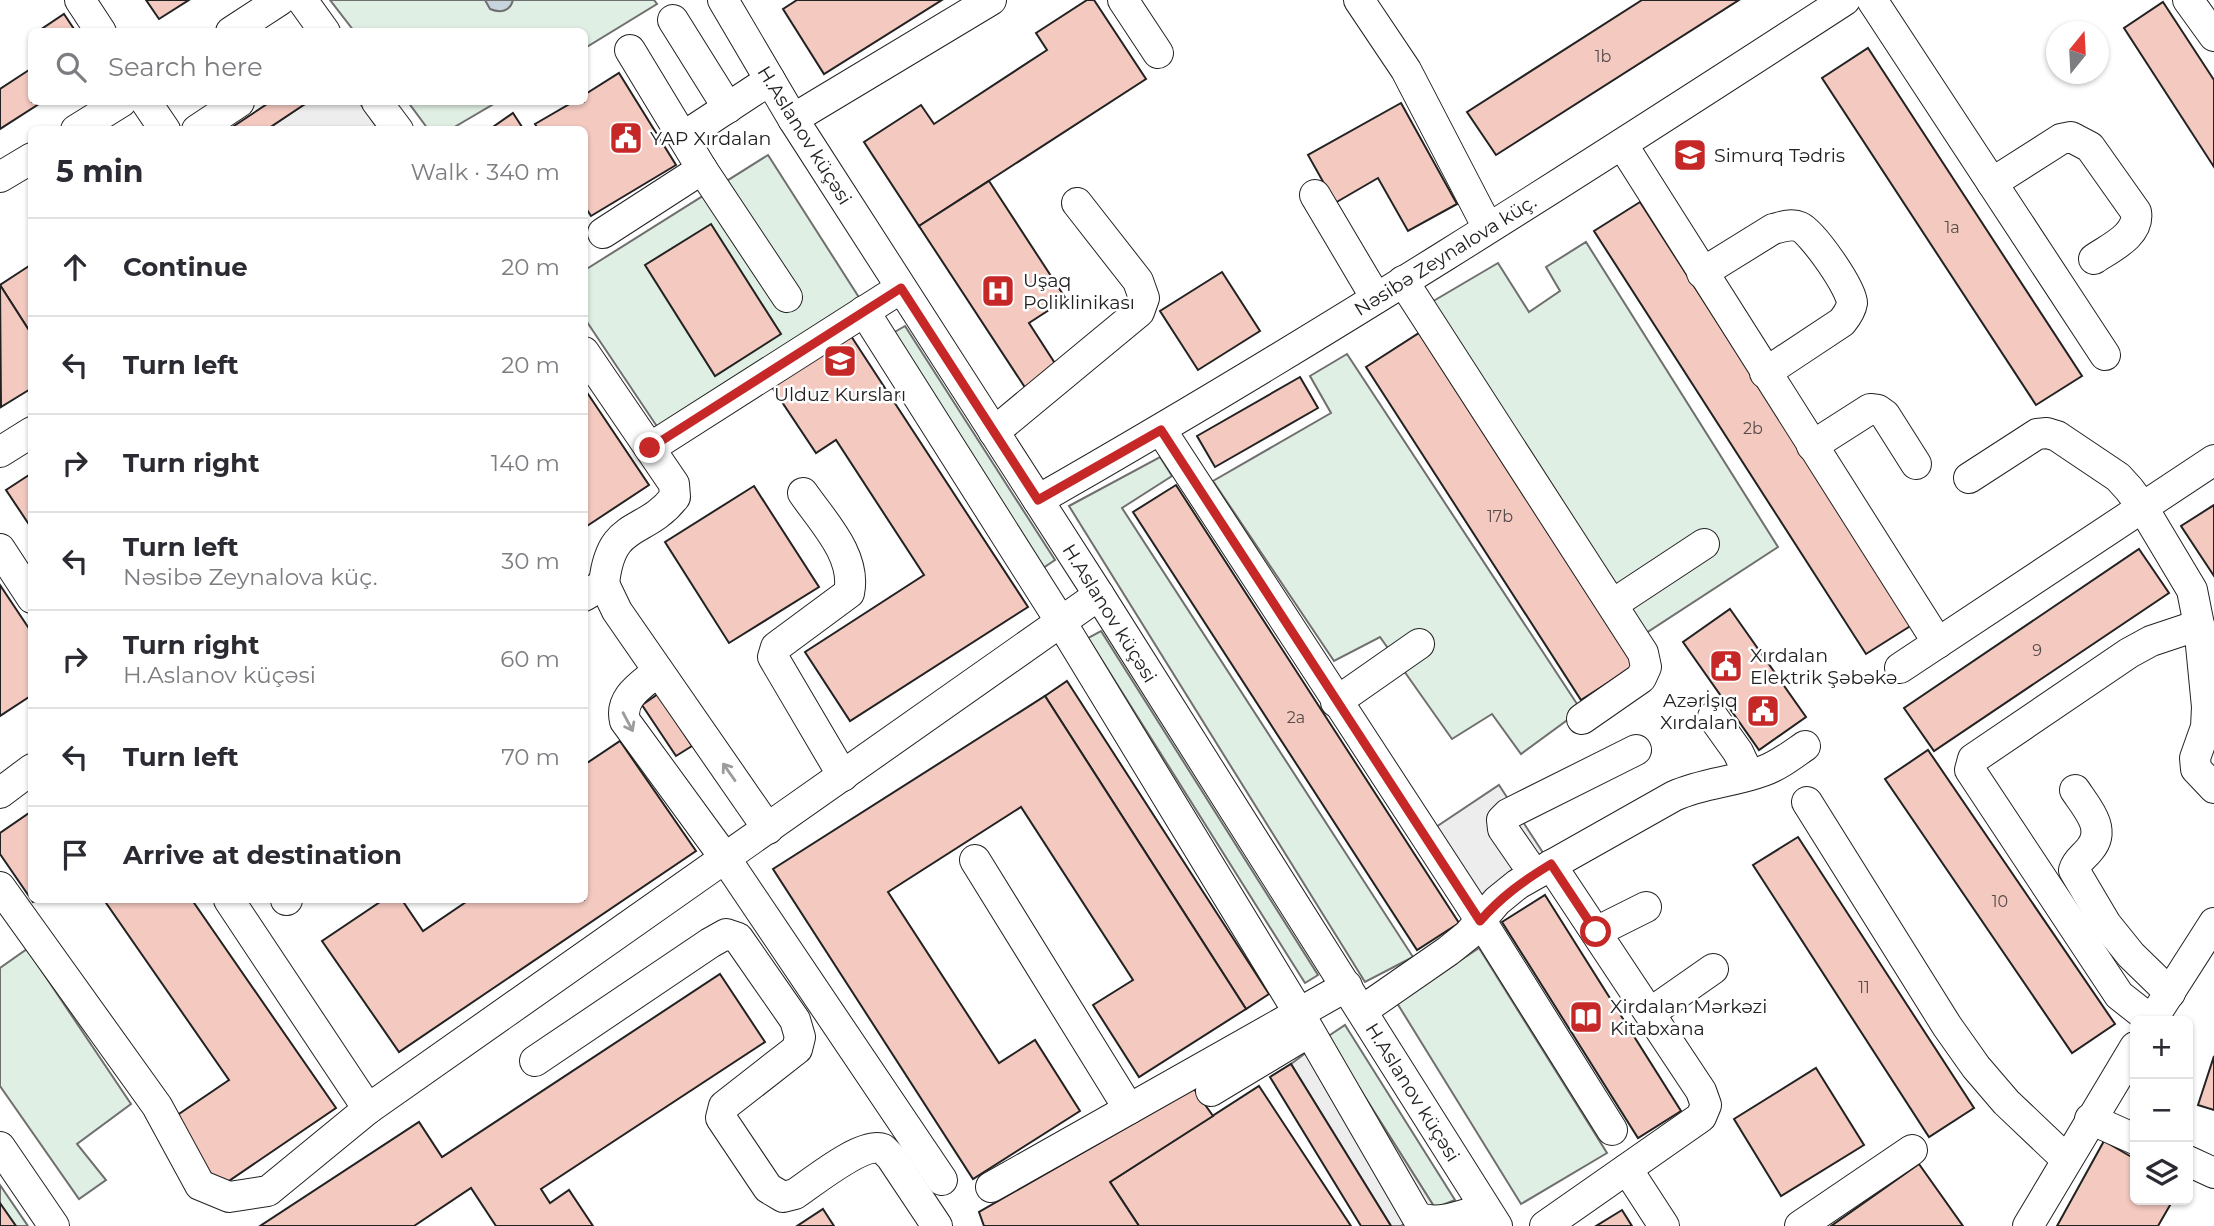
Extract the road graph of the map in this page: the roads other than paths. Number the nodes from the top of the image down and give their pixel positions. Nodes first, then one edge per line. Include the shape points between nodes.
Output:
1 (80, 0) edge
2 (280, 0) edge
3 (302, 0) edge
4 (723, 0) edge
5 (990, 0) edge
6 (1123, 0) edge
7 (1359, 0) edge
8 (1845, 0) edge
9 (1872, 0) edge
10 (673, 20) dead end
11 (98, 28) edge
12 (237, 28) edge
13 (323, 28) edge
14 (631, 50) dead end
15 (1158, 53) dead end
16 (770, 80) junction
17 (116, 105) edge
18 (148, 105) edge
19 (234, 105) edge
20 (728, 108) junction
21 (793, 119) junction
22 (82, 126) edge
23 (162, 126) edge
24 (203, 126) edge
25 (683, 137) junction
26 (1622, 144) junction
27 (28, 160) edge
28 (702, 169) junction
29 (0, 177) edge
30 (1992, 183) junction
31 (1315, 195) dead end
32 (1077, 203) dead end
33 (1488, 228) junction
34 (603, 233) dead end
35 (2094, 260) dead end
36 (1702, 273) junction
37 (1403, 281) junction
38 (901, 288) junction
39 (787, 298) dead end
40 (1376, 298) junction
41 (864, 311) junction
42 (2105, 355) dead end
43 (588, 358) edge
44 (1765, 373) junction
45 (1161, 430) junction
46 (994, 432) junction
47 (28, 434) edge
48 (1812, 446) junction
49 (650, 448) junction
50 (0, 452) edge
51 (2214, 460) edge
52 (1916, 464) dead end
53 (1969, 478) dead end
54 (803, 493) dead end
55 (1038, 500) junction
56 (2143, 508) junction
57 (1704, 544) dead end
58 (0, 549) edge
59 (594, 590) edge
60 (28, 592) edge
61 (1099, 595) junction
62 (1613, 604) junction
63 (1061, 622) junction
64 (2199, 625) junction
65 (1938, 643) junction
66 (1419, 644) dead end
67 (1900, 668) dead end
68 (658, 671) junction
69 (1336, 702) junction
70 (1713, 717) dead end
71 (1582, 719) dead end
72 (1805, 746) dead end
73 (1636, 750) dead end
74 (28, 772) edge
75 (1749, 775) junction
76 (843, 776) junction
77 (2214, 788) edge
78 (2075, 790) dead end
79 (0, 793) edge
80 (1807, 802) dead end
81 (768, 828) junction
82 (725, 858) junction
83 (975, 860) dead end
84 (1542, 869) junction
85 (0, 887) edge
86 (231, 903) edge
87 (1646, 907) dead end
88 (1480, 921) junction
89 (2214, 923) edge
90 (1596, 932) junction
91 (1713, 969) dead end
92 (2170, 993) junction
93 (1355, 998) junction
94 (1650, 1013) junction
95 (2146, 1016) edge
96 (2155, 1016) edge
97 (1304, 1023) junction
98 (2130, 1055) edge
99 (535, 1061) dead end
100 (1211, 1091) dead end
101 (368, 1109) junction
102 (1129, 1109) junction
103 (2090, 1119) junction
104 (1612, 1130) dead end
105 (2130, 1137) edge
106 (0, 1147) edge
107 (1912, 1150) dead end
108 (2066, 1159) junction
109 (2193, 1163) edge
110 (1627, 1169) junction
111 (2214, 1173) edge
112 (942, 1180) dead end
113 (991, 1187) dead end
114 (1491, 1217) edge
115 (54, 1226) edge
116 (937, 1226) edge
117 (1545, 1226) edge
118 (1664, 1226) edge
119 (1800, 1226) edge
120 (2028, 1226) edge

1 - 11 street
2 - 12 street
3 - 13 street
4 - 16 street, H.Aslanov küçəsi
5 - 21 street
6 - 15 street
7 - 33 street via 1406,70
8 - 26 street, Nəsibə Zeynalova küç.
9 - 30 street
10 - 20 street
14 - 25 street
16 - 20 street
16 - 21 street, H.Aslanov küçəsi
17 - 22 street
18 - 23 street
19 - 24 street
20 - 25 street
21 - 38 street, H.Aslanov küçəsi
25 - 28 street
26 - 33 street, Nəsibə Zeynalova küç.
26 - 36 street
27 - 29 street
28 - 34 street
28 - 39 street
30 - 35 street via 2061,139 2071,137 2090,147 2136,212 2138,222 2133,231
30 - 42 street
31 - 40 street
32 - 46 street via 1138,281 1144,298 1139,312
33 - 37 street, Nəsibə Zeynalova küç.
36 - 44 street
36 - 44 street via 1773,229 1799,226 1812,236 1848,291 1852,302 1842,322
37 - 40 street, Nəsibə Zeynalova küç.
37 - 62 street
38 - 41 street
38 - 46 street, H.Aslanov küçəsi
40 - 45 street, Nəsibə Zeynalova küç.
41 - 49 street
41 - 63 street
43 - 49 street
44 - 48 street
45 - 55 street, Nəsibə Zeynalova küç.
45 - 69 street
46 - 55 street, H.Aslanov küçəsi
47 - 50 street
48 - 52 street via 1870,409 1878,410
48 - 65 street
49 - 59 street via 674,484 675,498 613,546
51 - 56 street
53 - 56 street via 2037,433 2047,433 2119,477
54 - 76 street via 846,558 852,578 849,593 776,647 773,657
55 - 61 street, H.Aslanov küçəsi
56 - 64 street via 2192,590
56 - 65 street
57 - 62 street
58 - 60 street
59 - 68 street via 617,611
61 - 63 street
61 - 93 street, H.Aslanov küçəsi
62 - 71 street via 1643,653 1646,667 1641,678
63 - 76 street
63 - 97 street
64 - 77 street via 2207,707 2196,769
64 - 95 street via 2129,653 1973,759 1970,770 2119,995
65 - 67 street
66 - 69 street
81 -> 68 street
68 -> 82 street via 625,700 625,721
69 - 88 street
70 - 75 street
72 - 75 street via 1780,763
73 - 84 street via 1502,820 1503,829
74 - 79 street
75 - 84 street via 1674,796
76 - 81 street
78 - 92 street via 2098,831 2096,842 2074,870 2106,925
80 - 108 street via 1976,1067
81 - 82 street
82 - 101 street
82 - 112 street
83 - 102 street
84 - 88 street via 1497,901
84 - 90 street
85 - 101 street via 158,1106 200,1185 229,1197 268,1191
86 - 101 street
87 - 90 street
88 - 93 street via 1448,951
88 - 104 street
89 - 92 street
90 - 94 street
91 - 94 street
92 - 96 street
93 - 97 street
93 - 114 street, H.Aslanov küçəsi
94 - 110 street via 1702,1091 1706,1105 1700,1117
97 - 100 street
97 - 102 street
97 - 114 street via 1418,1217 1435,1224
98 - 103 street
99 - 116 street via 710,943 726,934 738,938 795,1020 800,1037 797,1049 724,1106 722,1118 768,1188 783,1197 795,1194 858,1152 883,1149
102 - 113 street
103 - 105 street
103 - 108 street
106 - 115 street
107 - 119 street
108 - 120 street
109 - 111 street
110 - 117 street
110 - 118 street

